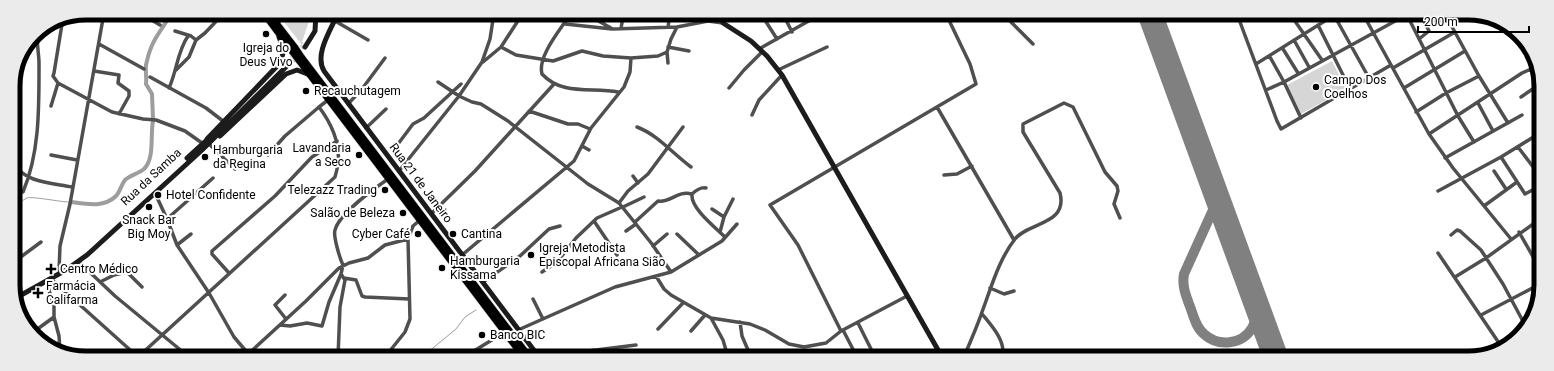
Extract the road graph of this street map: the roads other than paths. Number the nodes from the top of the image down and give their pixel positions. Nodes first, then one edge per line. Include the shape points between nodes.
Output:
1 (103, 20) edge
2 (152, 20) edge
3 (218, 20) edge
4 (268, 20) edge
5 (274, 20) edge
6 (277, 20) edge
7 (314, 20) edge
8 (493, 20) edge
9 (519, 20) edge
10 (567, 20) edge
11 (597, 20) edge
12 (604, 20) edge
13 (623, 20) edge
14 (669, 20) edge
15 (722, 20) edge
16 (765, 20) edge
17 (786, 20) edge
18 (811, 20) edge
19 (950, 20) edge
20 (1009, 20) edge
21 (1239, 20) edge
22 (1294, 20) edge
23 (1326, 20) edge
24 (1338, 20) edge
25 (1367, 20) edge
26 (1395, 20) edge
27 (1409, 20) edge
28 (1424, 20) edge
29 (1448, 20) edge
30 (335, 21) joint
31 (603, 23) junction
32 (723, 23) junction
33 (564, 24) junction
34 (62, 25) edge
35 (160, 25) dead end
36 (1318, 25) junction
37 (668, 27) junction
38 (677, 27) junction
39 (621, 28) junction
40 (275, 29) junction
41 (612, 29) junction
42 (175, 31) dead end
43 (283, 31) junction
44 (792, 32) junction
45 (1374, 32) junction
46 (1455, 32) junction
47 (1304, 33) junction
48 (188, 36) junction
49 (777, 39) junction
50 (1418, 39) junction
51 (38, 40) edge
52 (196, 40) junction
53 (368, 40) dead end
54 (1294, 40) junction
55 (99, 44) junction
56 (1033, 44) dead end
57 (1351, 45) junction
58 (304, 46) tunnel mouth
59 (668, 47) junction
60 (827, 47) dead end
61 (501, 48) junction
62 (1283, 49) junction
63 (294, 50) junction
64 (761, 50) junction
65 (1424, 50) junction
66 (689, 51) dead end
67 (1465, 51) junction
68 (667, 52) junction
69 (1334, 54) junction
70 (1270, 57) junction
71 (300, 58) junction
72 (385, 58) dead end
73 (631, 58) junction
74 (543, 59) junction
75 (291, 60) tunnel mouth
76 (1322, 60) junction
77 (482, 62) junction
78 (668, 63) dead end
79 (1256, 64) junction
80 (1309, 67) junction
81 (1392, 67) junction
82 (144, 69) dead end
83 (176, 70) junction
84 (778, 70) junction
85 (1434, 70) junction
86 (1532, 70) edge
87 (94, 71) junction
88 (1298, 73) junction
89 (310, 75) junction
90 (782, 75) junction
91 (1479, 76) junction
92 (150, 77) dead end
93 (1369, 78) junction
94 (438, 82) dead end
95 (1284, 82) junction
96 (58, 83) junction
97 (461, 84) dead end
98 (554, 84) junction
99 (169, 88) junction
100 (728, 88) dead end
101 (1404, 88) junction
102 (1534, 88) edge
103 (1350, 89) junction
104 (1266, 90) junction
105 (453, 92) junction
106 (618, 92) junction
107 (1446, 93) junction
108 (1490, 93) junction
109 (459, 96) junction
110 (1521, 96) dead end
111 (89, 99) junction
112 (328, 100) junction
113 (1478, 103) junction
114 (348, 104) junction
115 (51, 106) dead end
116 (319, 107) junction
117 (937, 107) junction
118 (386, 109) dead end
119 (529, 112) junction
120 (1416, 112) junction
121 (119, 114) junction
122 (752, 115) dead end
123 (1522, 115) dead end
124 (1458, 116) junction
125 (1301, 118) junction
126 (223, 121) junction
127 (1508, 122) junction
128 (515, 126) junction
129 (637, 127) dead end
130 (683, 127) dead end
131 (366, 128) junction
132 (590, 129) junction
133 (1493, 131) junction
134 (1429, 134) junction
135 (1534, 136) edge
136 (337, 141) junction
137 (1474, 142) junction
138 (202, 143) junction
139 (209, 144) junction
140 (398, 144) dead end
141 (582, 146) junction
142 (667, 147) junction
143 (1518, 147) junction
144 (199, 150) junction
145 (589, 150) dead end
146 (51, 155) dead end
147 (268, 155) dead end
148 (1501, 157) junction
149 (1445, 158) junction
150 (77, 160) junction
151 (972, 166) junction
152 (568, 167) junction
153 (691, 167) dead end
154 (834, 167) junction
155 (1534, 168) edge
156 (235, 169) dead end
157 (20, 170) edge
158 (399, 171) junction
159 (1494, 171) dead end
160 (944, 175) dead end
161 (633, 176) dead end
162 (29, 178) junction
163 (213, 178) dead end
164 (1461, 178) junction
165 (388, 179) junction
166 (638, 182) junction
167 (1517, 182) junction
168 (72, 187) junction
169 (706, 188) dead end
170 (1506, 189) junction
171 (1534, 189) edge
172 (1438, 191) dead end
173 (20, 192) edge
174 (154, 193) junction
175 (692, 194) junction
176 (644, 197) dead end
177 (733, 199) dead end
178 (619, 203) junction
179 (1484, 206) junction
180 (623, 207) junction
181 (712, 208) dead end
182 (431, 214) junction
183 (724, 218) junction
184 (1120, 218) dead end
185 (168, 219) junction
186 (420, 220) junction
187 (594, 221) junction
188 (635, 223) junction
189 (1534, 223) edge
190 (737, 224) dead end
191 (560, 226) dead end
192 (626, 231) dead end
193 (720, 232) junction
194 (1519, 232) junction
195 (190, 234) dead end
196 (667, 234) dead end
197 (677, 234) dead end
198 (1451, 235) dead end
199 (725, 238) junction
200 (408, 239) junction
201 (1014, 240) junction
202 (1511, 240) junction
203 (41, 242) dead end
204 (177, 245) junction
205 (654, 246) junction
206 (1438, 252) dead end
207 (462, 255) junction
208 (617, 255) dead end
209 (699, 255) junction
210 (20, 258) edge
211 (1486, 258) junction
212 (1534, 258) edge
213 (78, 262) junction
214 (343, 265) junction
215 (59, 271) junction
216 (542, 272) dead end
217 (671, 272) junction
218 (230, 273) junction
219 (343, 276) junction
220 (656, 276) junction
221 (1455, 277) junction
222 (49, 280) junction
223 (100, 282) junction
224 (483, 282) junction
225 (142, 287) dead end
226 (1534, 287) edge
227 (990, 288) junction
228 (20, 290) edge
229 (1014, 291) dead end
230 (209, 293) junction
231 (21, 295) edge
232 (285, 295) dead end
233 (907, 296) junction
234 (409, 299) junction
235 (533, 299) dead end
236 (1511, 299) junction
237 (683, 303) junction
238 (982, 314) junction
239 (705, 315) junction
240 (1481, 315) junction
241 (54, 316) junction
242 (711, 318) junction
243 (286, 319) junction
244 (543, 319) junction
245 (1523, 321) edge
246 (740, 322) junction
247 (858, 324) junction
248 (280, 325) junction
249 (658, 328) dead end
250 (37, 329) edge
251 (518, 330) junction
252 (691, 331) dead end
253 (842, 331) junction
254 (505, 332) junction
255 (162, 336) junction
256 (1499, 343) edge
257 (60, 345) edge
258 (636, 345) dead end
259 (937, 349) joint
260 (131, 351) edge
261 (145, 351) edge
262 (181, 351) edge
263 (244, 351) edge
264 (253, 351) edge
265 (338, 351) edge
266 (390, 351) edge
267 (474, 351) edge
268 (519, 351) edge
269 (525, 351) edge
270 (534, 351) edge
271 (588, 351) edge
272 (726, 351) edge
273 (748, 351) edge
274 (854, 351) edge
275 (872, 351) edge
276 (934, 351) edge
277 (967, 351) edge
278 (1003, 351) edge

1 - 55 street
2 - 35 street
3 - 52 street
4 - 40 main road
5 - 43 main road, Rua 21 de Janeiro
6 - 43 main road
7 - 58 main road
8 - 77 street
9 - 61 street
10 - 33 street
11 - 31 street
12 - 31 street
13 - 39 street
14 - 37 street
15 - 32 main road
16 - 49 street
17 - 44 street
18 - 44 street
19 - 117 street via 976,81 974,86
20 - 56 street
21 - 79 street
22 - 47 street
23 - 36 street
24 - 57 street
25 - 45 street
26 - 45 street
27 - 50 street
28 - 50 street via 1429,31
29 - 46 street
30 - 53 street
30 - 114 main road, Rua 21 de Janeiro via 323,48 320,64
31 - 41 street
32 - 38 street via 708,21
32 - 64 main road
33 - 41 street
33 - 74 street
34 - 96 street via 54,73
36 - 47 street
36 - 69 street
37 - 38 street
37 - 39 street
38 - 59 street
39 - 41 street
40 - 63 main road
40 - 126 main road via 284,48 282,59
42 - 48 street
43 - 63 main road, Rua 21 de Janeiro
44 - 49 street
45 - 57 street
45 - 81 street
46 - 65 street
46 - 67 street
47 - 54 street
47 - 76 street
48 - 52 street
48 - 83 street via 178,56
49 - 64 street
50 - 65 street
51 - 162 street via 36,147
52 - 83 street via 189,57
54 - 62 street
54 - 80 street
55 - 82 street
55 - 87 street
57 - 69 street
57 - 93 street
59 - 66 street
59 - 68 street
60 - 84 street
61 - 74 street via 511,53
61 - 77 street
62 - 70 street
62 - 88 street
63 - 71 main road, Rua 21 de Janeiro, bridge
64 - 84 main road
64 - 100 street
65 - 81 street
65 - 85 street
67 - 85 street
67 - 91 street
68 - 73 street via 658,56
68 - 78 street
69 - 76 street
69 - 103 street
70 - 79 street
70 - 95 street
71 - 89 main road, Rua 21 de Janeiro
71 - 269 main road, Rua 21 de Janeiro
72 - 114 street
73 - 74 street via 582,52 556,61
73 - 106 street via 628,77 624,87
74 - 98 street via 542,74
75 - 144 main road, Rua da Samba
76 - 80 street
77 - 109 street
79 - 104 street
80 - 88 street
81 - 93 street
81 - 101 street
83 - 99 street
84 - 90 main road
85 - 101 street
85 - 107 street
86 - 108 street
87 - 111 street
87 - 121 street via 118,75 118,83 129,92
88 - 95 street
89 - 112 main road, Rua 21 de Janeiro
89 - 139 main road via 297,70 286,74 228,130
90 - 122 street via 759,100
90 - 154 main road
91 - 107 street
91 - 108 street
92 - 99 street
93 - 103 street
94 - 105 street
95 - 104 street
95 - 125 street
96 - 111 street
96 - 115 street
97 - 105 street
98 - 106 street via 567,89
98 - 119 street
99 - 126 street via 206,108
101 - 120 street
102 - 110 street
103 - 125 street
104 - 125 street via 1280,128
105 - 109 street
105 - 140 street via 424,118 413,124
106 - 132 street
107 - 120 street
107 - 124 street
108 - 113 street
108 - 127 street
109 - 128 street via 481,104
109 - 158 street
111 - 121 street
111 - 150 street
112 - 116 street
112 - 165 main road, Rua 21 de Janeiro
113 - 124 street
113 - 133 street
114 - 131 main road, Rua 21 de Janeiro
116 - 136 street via 333,128
116 - 147 street via 285,136
117 - 151 street
117 - 154 street
118 - 131 street
119 - 128 street
119 - 132 street
120 - 134 street
121 - 138 street via 156,120 185,132
123 - 127 street
124 - 134 street
124 - 137 street
126 - 138 main road
127 - 133 street
128 - 152 street
128 - 182 street
129 - 142 street via 657,137
130 - 142 street
131 - 158 main road, Rua 21 de Janeiro
132 - 141 street
133 - 137 street
134 - 149 street
135 - 143 street
136 - 218 street via 336,173 332,180
136 - 218 street via 312,157 275,196 212,251
137 - 149 street
138 - 144 main road
139 - 144 main road
139 - 156 street
141 - 145 street
141 - 152 street via 578,156
142 - 153 street
142 - 166 street via 654,166
143 - 148 street
143 - 155 street
144 - 174 main road, Rua da Samba
144 - 215 main road, Rua da Samba via 89,249
146 - 150 street
148 - 164 street
148 - 167 street
149 - 164 street
150 - 168 street
151 - 160 street via 957,174
151 - 201 street
152 - 178 street via 595,189
152 - 207 street
154 - 233 main road
154 - 253 street via 770,205 798,245
157 - 162 street
158 - 182 main road, Rua 21 de Janeiro
159 - 170 street
161 - 166 street
162 - 168 street
162 - 173 street via 22,193
163 - 185 street
164 - 172 street
164 - 179 street
165 - 186 main road, Rua 21 de Janeiro
165 - 214 street via 358,203 336,226 334,233
166 - 178 street
167 - 170 street
167 - 171 street via 1525,194
168 - 215 street via 60,246
169 - 175 street via 700,188
170 - 179 street
174 - 185 street
174 - 213 main road, Rua da Samba
175 - 188 street via 682,193 658,201
175 - 193 street via 696,208
176 - 180 street
177 - 183 street
178 - 180 street
179 - 202 street
180 - 187 street
180 - 188 street
181 - 183 street
182 - 207 main road, Rua 21 de Janeiro
183 - 193 street
184 - 201 street via 1114,204 1117,186 1105,172 1076,111 1064,103 1023,124 1022,128 1057,186 1062,198 1061,204 1055,215 1047,222
185 - 204 street
186 - 200 street via 413,226
186 - 254 main road, Rua 21 de Janeiro
187 - 208 street
187 - 216 street via 557,262
188 - 192 street
188 - 205 street
189 - 194 street
190 - 199 street
191 - 224 street via 549,229 520,256
193 - 199 street
194 - 202 street
194 - 212 street
195 - 204 street
196 - 205 street
197 - 209 street
198 - 211 street via 1457,230 1460,231
199 - 209 street
200 - 214 street via 384,245 368,258
200 - 234 street
201 - 227 street
202 - 211 street
203 - 210 street
204 - 230 street
205 - 217 street
206 - 221 street
207 - 224 main road, Rua 21 de Janeiro
209 - 217 street
211 - 221 street
211 - 236 street
213 - 222 main road, Rua da Samba
213 - 223 street
214 - 219 street
214 - 243 street
215 - 228 main road, Rua da Samba
217 - 220 street
218 - 230 street
219 - 234 street via 359,283 362,296
219 - 248 street via 329,302 322,326 307,323
219 - 265 street
220 - 237 street via 664,289
220 - 244 street via 615,287
221 - 240 street
222 - 231 main road, Rua da Samba
222 - 241 street
222 - 260 street
223 - 225 street via 126,272
223 - 255 street
224 - 251 main road, Rua 21 de Janeiro
226 - 236 street
227 - 229 street via 1004,294
227 - 238 street
230 - 255 street
230 - 263 street
232 - 243 street via 275,305
233 - 247 street
233 - 259 main road
234 - 266 street via 409,326
235 - 244 street
236 - 240 street
236 - 245 street
237 - 239 street
237 - 249 street
238 - 277 street
238 - 278 street via 993,329
239 - 242 street
239 - 252 street
240 - 256 street
241 - 250 street
241 - 257 street
242 - 246 street
242 - 272 street
243 - 248 street
244 - 251 street
246 - 253 street via 761,328 796,346 804,347 822,344
246 - 273 street
247 - 253 street
247 - 275 street
248 - 264 street
251 - 270 main road, Rua 21 de Janeiro
253 - 274 street
254 - 267 street
254 - 268 main road, Rua 21 de Janeiro
255 - 261 street
255 - 262 street
258 - 271 street
259 - 276 street

